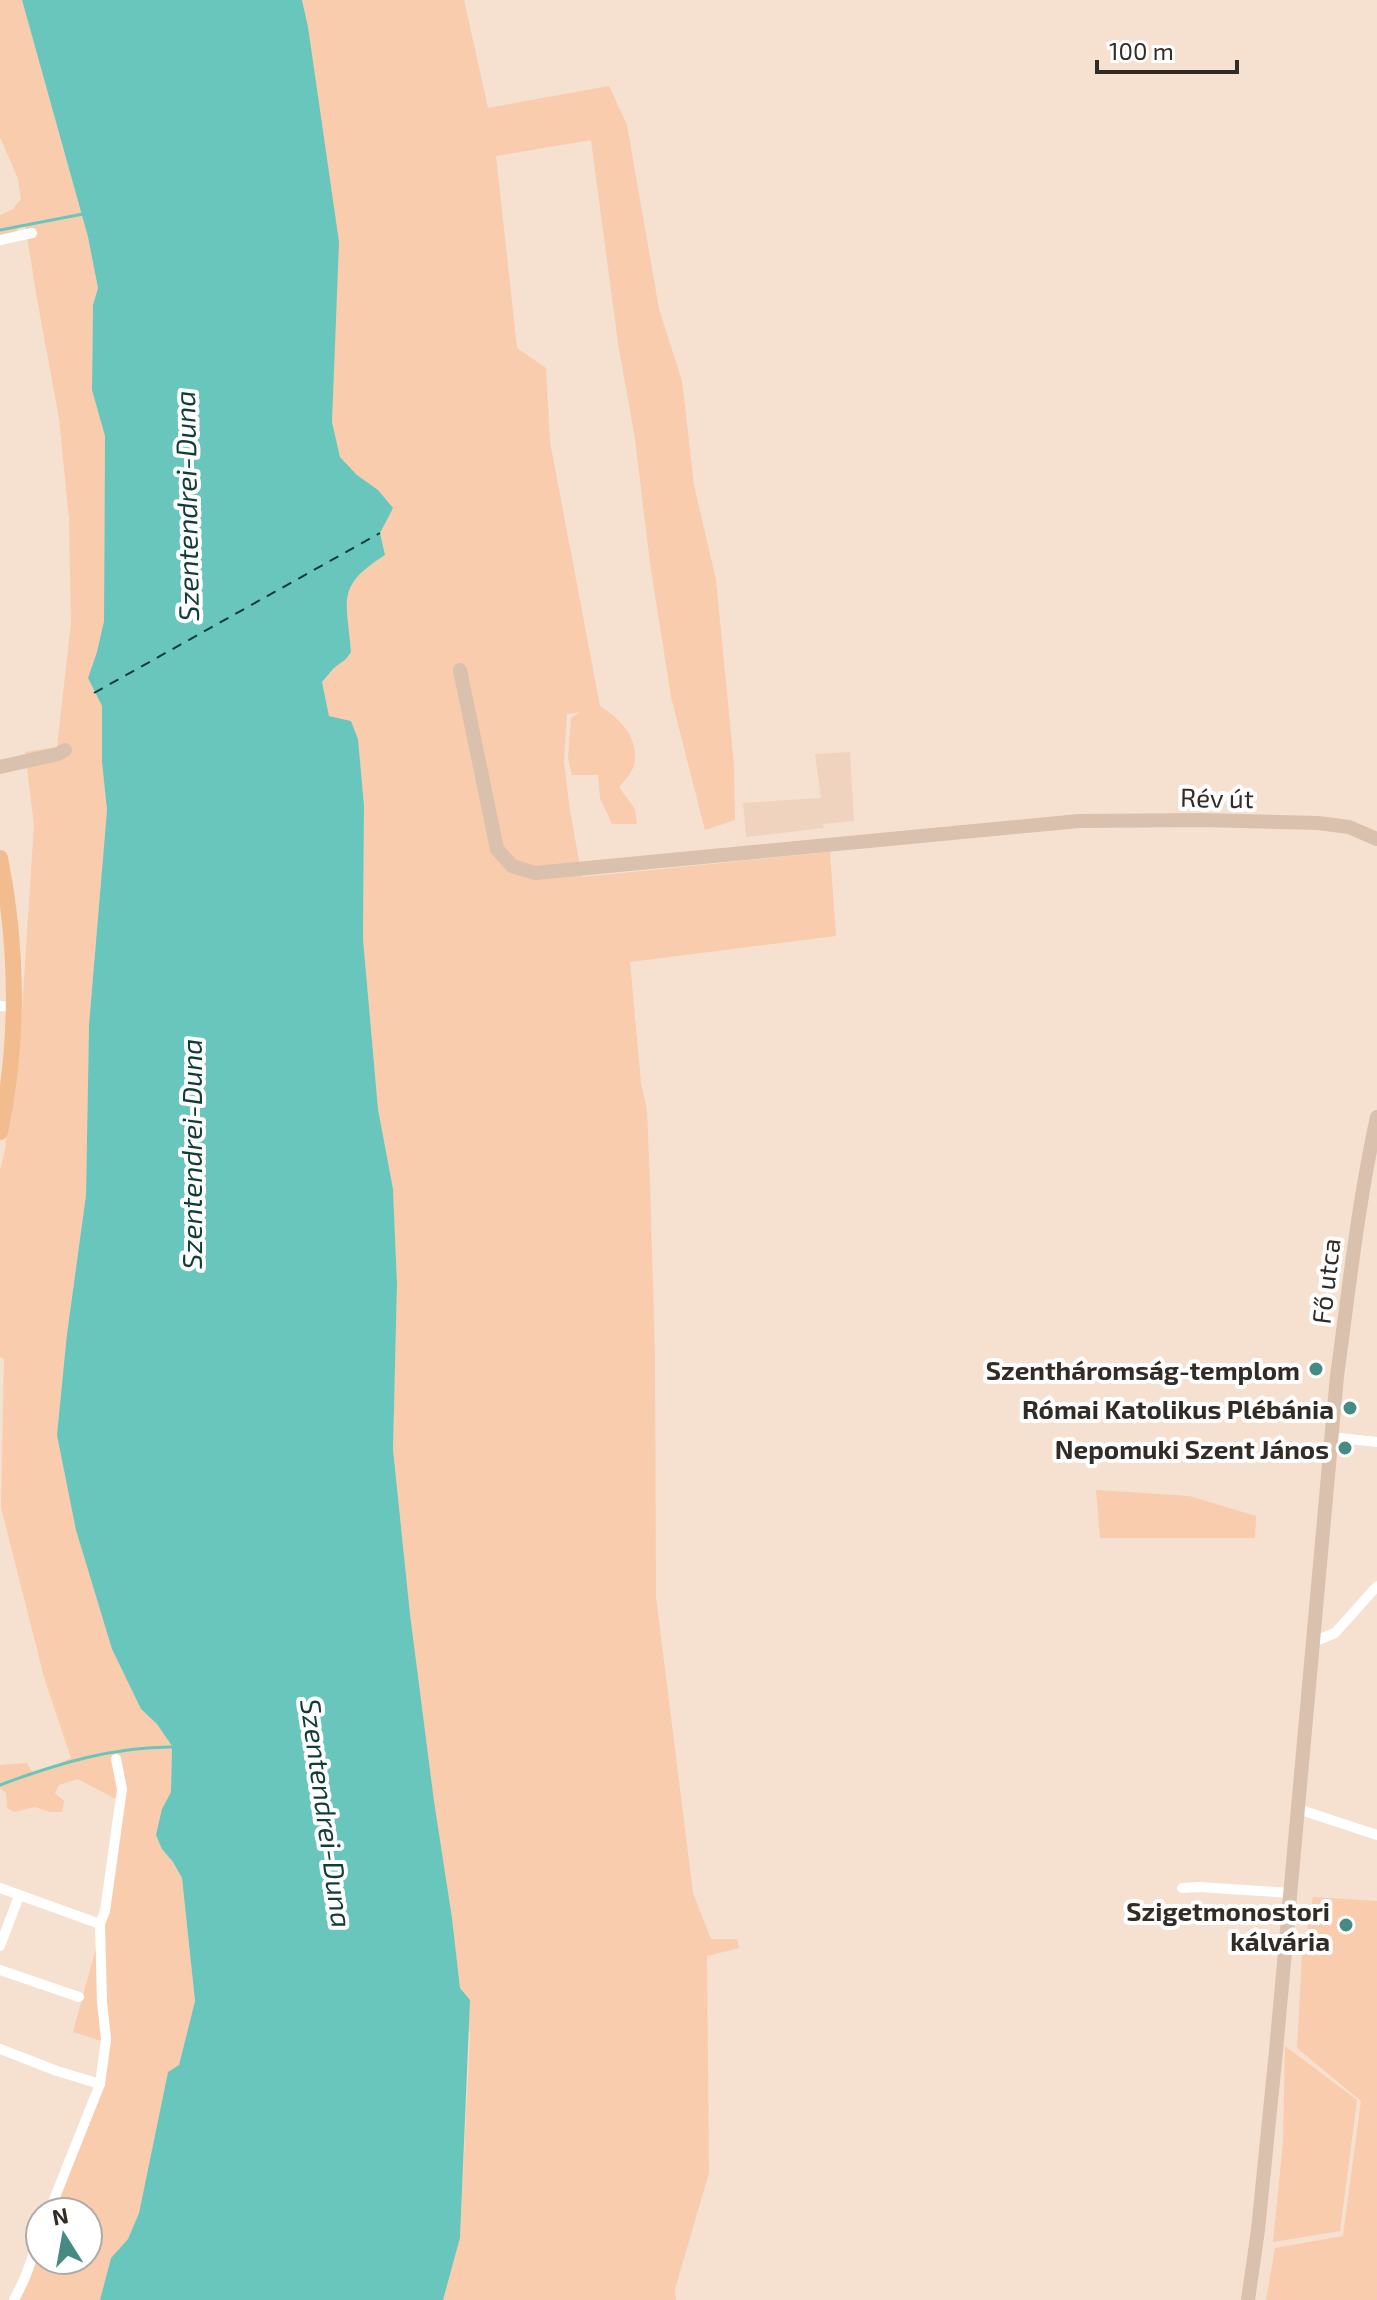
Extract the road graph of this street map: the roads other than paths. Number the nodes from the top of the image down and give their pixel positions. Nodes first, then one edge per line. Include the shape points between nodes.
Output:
1 (32, 233) dead end
2 (0, 240) edge
3 (460, 670) dead end
4 (65, 750) dead end
5 (0, 767) edge
6 (1377, 839) edge
7 (0, 858) edge
8 (2, 883) edge
9 (6, 932) edge
10 (6, 1007) edge
11 (1377, 1117) edge
12 (0, 1132) edge
13 (1331, 1437) junction
14 (1377, 1442) edge
15 (1377, 1586) edge
16 (1313, 1642) junction
17 (116, 1759) dead end
18 (1298, 1809) junction
19 (1377, 1835) edge
20 (0, 1888) edge
21 (1182, 1888) dead end
22 (1291, 1893) junction
23 (19, 1896) junction
24 (100, 1924) junction
25 (0, 1946) edge
26 (0, 1970) edge
27 (79, 1997) dead end
28 (0, 2049) edge
29 (100, 2084) junction
30 (55, 2196) edge
31 (25, 2276) edge
32 (14, 2300) edge
33 (1248, 2300) edge

1 - 2 street
3 - 6 main road, Rév út via 497,849 512,866 528,872 1054,822 1318,823 1349,827
4 - 5 main road
7 - 8 main road
8 - 9 main road
9 - 10 main road
10 - 12 main road via 8,1086
11 - 13 main road, Fő utca via 1349,1273
13 - 14 street
13 - 16 main road, Fő utca
15 - 16 street via 1335,1633
16 - 18 main road, Fő utca
17 - 24 street via 122,1789
18 - 19 street
18 - 22 main road, Fő utca
20 - 23 street
21 - 22 street
22 - 33 main road, Fő utca
23 - 24 street
23 - 25 street
24 - 29 street via 106,2039
26 - 27 street
28 - 29 street
29 - 30 street
31 - 32 street

